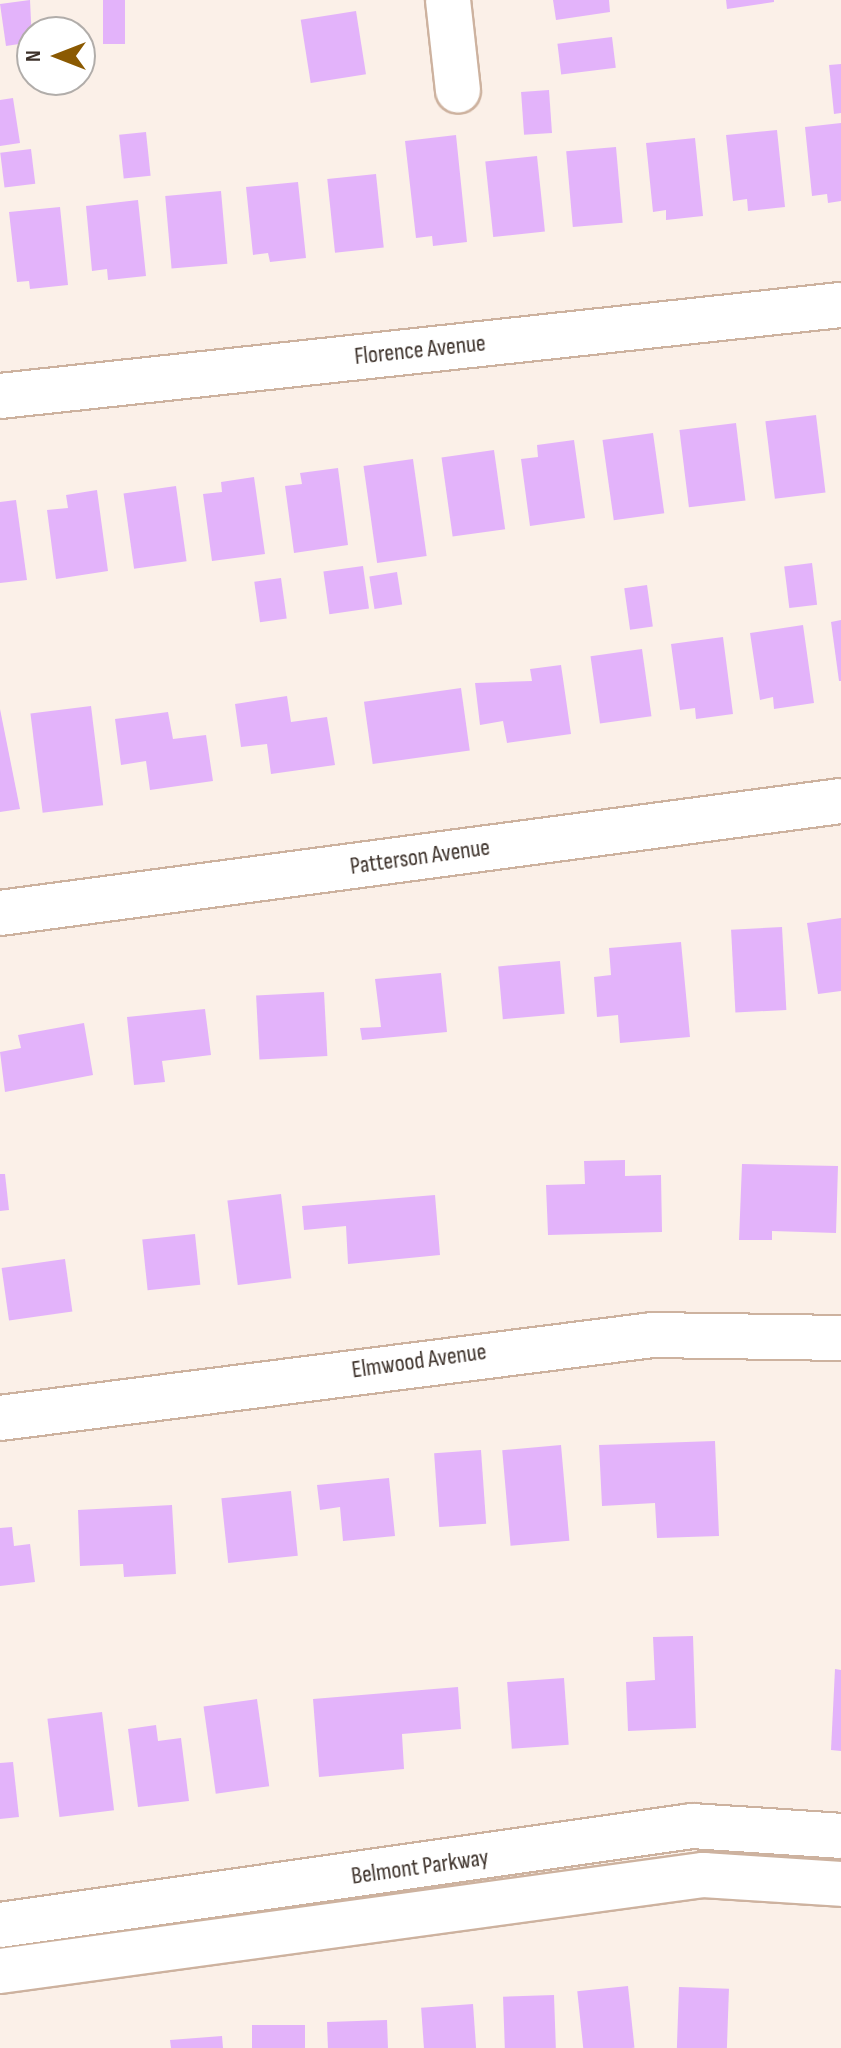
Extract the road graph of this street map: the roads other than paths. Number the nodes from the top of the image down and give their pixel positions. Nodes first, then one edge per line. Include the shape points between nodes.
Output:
1 (448, 0) edge
2 (458, 90) dead end
3 (841, 305) edge
4 (0, 396) edge
5 (841, 801) edge
6 (0, 913) edge
7 (841, 1338) edge
8 (0, 1418) edge
9 (841, 1836) edge
10 (461, 1861) junction
11 (841, 1884) edge
12 (465, 1909) junction
13 (0, 1925) edge
14 (0, 1971) edge

1 - 2 street
3 - 4 street, Florence Avenue
5 - 6 street, Patterson Avenue
7 - 8 street, Elmwood Avenue via 652,1335
9 - 10 street, Belmont Parkway via 692,1826
10 - 12 street
10 - 13 street, Belmont Parkway
11 - 12 street, Belmont Parkway via 703,1875
12 - 14 street, Belmont Parkway

